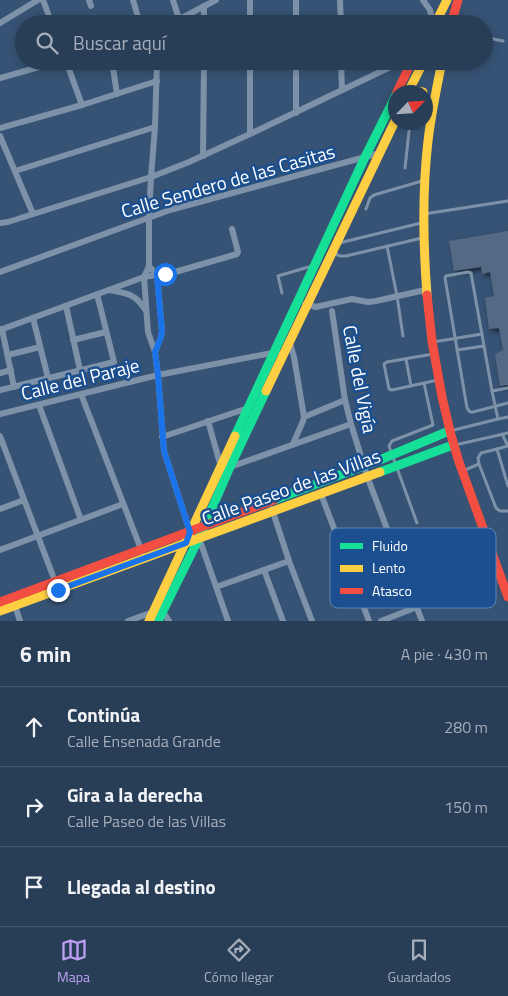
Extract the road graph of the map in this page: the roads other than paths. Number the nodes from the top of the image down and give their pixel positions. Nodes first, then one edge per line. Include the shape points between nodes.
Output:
1 (38, 0) edge
2 (43, 0) edge
3 (133, 0) edge
4 (172, 0) edge
5 (216, 0) edge
6 (250, 0) edge
7 (296, 0) edge
8 (340, 0) edge
9 (423, 0) edge
10 (447, 0) edge
11 (458, 0) edge
12 (204, 6) junction
13 (455, 10) junction
14 (49, 15) edge
15 (137, 15) edge
16 (178, 15) edge
17 (187, 15) edge
18 (204, 15) edge
19 (250, 15) edge
20 (296, 15) edge
21 (341, 15) edge
22 (432, 15) edge
23 (439, 15) edge
24 (452, 15) edge
25 (454, 15) edge
26 (0, 23) edge
27 (493, 39) edge
28 (503, 41) dead end
29 (28, 70) edge
30 (69, 70) edge
31 (113, 70) edge
32 (157, 70) edge
33 (204, 70) edge
34 (250, 70) edge
35 (296, 70) edge
36 (341, 70) edge
37 (384, 70) edge
38 (408, 70) edge
39 (419, 70) edge
40 (440, 70) edge
41 (0, 78) edge
42 (157, 81) junction
43 (400, 85) edge
44 (412, 85) edge
45 (342, 90) junction
46 (117, 94) junction
47 (433, 101) edge
48 (82, 105) junction
49 (388, 110) edge
50 (296, 113) junction
51 (155, 127) junction
52 (0, 128) edge
53 (391, 130) edge
54 (409, 130) edge
55 (428, 130) edge
56 (250, 134) junction
57 (0, 136) edge
58 (380, 153) junction
59 (203, 156) junction
60 (365, 157) junction
61 (405, 168) dead end
62 (15, 171) junction
63 (151, 177) junction
64 (425, 180) junction
65 (508, 201) edge
66 (366, 208) dead end
67 (33, 214) junction
68 (149, 217) junction
69 (424, 218) junction
70 (0, 223) edge
71 (232, 229) dead end
72 (424, 237) junction
73 (337, 243) junction
74 (388, 246) junction
75 (333, 253) junction
76 (315, 265) junction
77 (149, 266) junction
78 (0, 272) edge
79 (157, 275) junction
80 (144, 276) junction
81 (108, 290) junction
82 (425, 290) junction
83 (282, 293) dead end
84 (96, 294) junction
85 (397, 296) junction
86 (298, 302) junction
87 (308, 305) junction
88 (66, 306) junction
89 (332, 311) dead end
90 (147, 313) junction
91 (33, 318) junction
92 (1, 330) edge
93 (106, 332) junction
94 (482, 334) junction
95 (403, 336) dead end
96 (455, 338) junction
97 (73, 340) junction
98 (432, 342) junction
99 (290, 343) junction
100 (484, 346) junction
101 (40, 347) junction
102 (457, 350) junction
103 (155, 352) junction
104 (274, 352) junction
105 (286, 352) junction
106 (434, 354) junction
107 (8, 355) junction
108 (406, 359) junction
109 (11, 370) junction
110 (80, 370) junction
111 (0, 373) edge
112 (158, 375) junction
113 (48, 378) junction
114 (439, 380) junction
115 (424, 383) junction
116 (411, 386) junction
117 (14, 387) junction
118 (508, 388) edge
119 (0, 390) edge
120 (492, 391) junction
121 (81, 394) junction
122 (345, 400) junction
123 (508, 404) edge
124 (39, 405) junction
125 (495, 407) junction
126 (248, 408) junction
127 (0, 414) edge
128 (304, 417) junction
129 (508, 417) edge
130 (498, 419) junction
131 (208, 421) junction
132 (351, 424) junction
133 (449, 431) junction
134 (508, 433) edge
135 (502, 434) junction
136 (0, 436) edge
137 (162, 437) junction
138 (293, 444) junction
139 (453, 445) junction
140 (497, 449) junction
141 (393, 456) junction
142 (479, 464) junction
143 (364, 466) junction
144 (396, 466) junction
145 (221, 467) junction
146 (230, 467) junction
147 (462, 471) junction
148 (367, 476) junction
149 (508, 486) edge
150 (322, 494) junction
151 (24, 500) junction
152 (269, 502) junction
153 (123, 504) junction
154 (0, 509) edge
155 (508, 511) edge
156 (273, 512) junction
157 (82, 520) junction
158 (417, 523) dead end
159 (204, 527) junction
160 (335, 528) edge
161 (387, 528) edge
162 (483, 528) edge
163 (190, 532) junction
164 (38, 536) junction
165 (199, 538) junction
166 (186, 543) junction
167 (0, 550) edge
168 (143, 554) junction
169 (289, 560) junction
170 (496, 564) edge
171 (264, 570) junction
172 (57, 586) junction
173 (216, 587) junction
174 (508, 596) edge
175 (0, 602) edge
176 (13, 602) junction
177 (364, 608) edge
178 (414, 608) edge
179 (417, 608) edge
180 (0, 611) edge
181 (153, 612) junction
182 (163, 612) junction
183 (20, 621) edge
184 (128, 621) edge
185 (148, 621) edge
186 (158, 621) edge
187 (169, 621) edge
188 (228, 621) edge
189 (283, 621) edge
190 (312, 621) edge
191 (369, 621) edge
192 (381, 621) edge
193 (422, 621) edge

1 - 26 street
2 - 14 street
3 - 15 street
4 - 16 street
5 - 12 street
6 - 19 street
7 - 20 street
8 - 21 street
9 - 22 street
10 - 23 street
11 - 13 street
12 - 17 street
12 - 18 street
13 - 24 street
13 - 25 street
27 - 28 lane
29 - 41 street
30 - 48 street
31 - 46 street
32 - 42 street
33 - 59 street
34 - 56 street
35 - 50 street
36 - 45 street
37 - 45 street
38 - 43 street
39 - 44 street
40 - 47 street
42 - 46 street
42 - 51 street
45 - 50 street
46 - 48 street
48 - 52 street
49 - 60 street
50 - 56 street
51 - 62 street
51 - 63 street
53 - 58 street
54 - 61 lane
55 - 64 street
56 - 59 street
57 - 62 street
58 - 60 street, Calle Sendero de las Casitas
58 - 73 street
59 - 63 street
60 - 68 street, Calle Sendero de las Casitas
60 - 76 street
62 - 67 street
63 - 67 street
63 - 68 street
64 - 66 lane via 372,196
64 - 69 street
65 - 69 lane
67 - 70 street
68 - 77 street
68 - 78 street, Calle Sendero de las Casitas
69 - 72 street
69 - 73 lane
71 - 79 street via 237,254
72 - 74 lane
72 - 82 street
73 - 75 street
74 - 75 lane via 343,256
74 - 85 lane
75 - 87 street
76 - 83 lane via 278,276
76 - 86 street
77 - 79 street
77 - 80 street
79 - 80 street
79 - 103 street via 162,331
80 - 81 street
80 - 90 street
81 - 84 street
81 - 90 street via 132,295
82 - 85 street
82 - 98 street
84 - 88 street
84 - 93 street
85 - 87 street via 372,302 352,299 320,306
85 - 95 lane
86 - 87 street
86 - 104 street
87 - 99 street
88 - 91 street
88 - 97 street
89 - 122 street, Calle del Vigía
90 - 103 street via 148,332
91 - 92 street
91 - 101 street
92 - 107 street
93 - 97 street
93 - 110 street via 114,362
94 - 96 lane
94 - 96 lane via 471,273 468,272 444,278
94 - 100 lane
96 - 98 lane
96 - 102 lane
97 - 110 street
98 - 106 street
99 - 105 street
99 - 128 street
100 - 102 lane
100 - 120 lane
101 - 107 street
101 - 113 street
102 - 125 lane via 467,408 473,412
103 - 112 street
104 - 105 street, Calle del Paraje
104 - 112 street, Calle del Paraje
104 - 126 street
105 - 146 street
106 - 108 lane
106 - 114 street
107 - 109 street
108 - 116 lane
108 - 116 lane via 384,364 390,390
109 - 111 street
109 - 117 street
110 - 113 street
112 - 121 street, Calle del Paraje
112 - 137 street
113 - 117 street
114 - 115 lane
114 - 133 street
115 - 116 lane
115 - 141 lane via 433,426 390,443
117 - 119 street
118 - 120 lane
120 - 125 lane
121 - 124 street, Calle del Paraje
121 - 153 street
122 - 128 street
122 - 132 street, Calle del Vigía
123 - 125 lane
124 - 127 street, Calle del Paraje
124 - 157 street
125 - 130 lane
126 - 131 street
126 - 145 street
128 - 138 street
129 - 130 lane
130 - 133 lane
131 - 137 street
131 - 145 street
132 - 138 street
132 - 143 street, Calle del Vigía
133 - 139 street
133 - 141 street, Calle Paseo de las Villas
134 - 135 lane
135 - 139 lane
135 - 140 lane via 508,446
136 - 151 street
137 - 163 street via 165,457
138 - 146 street
139 - 144 street, Calle Paseo de las Villas
139 - 147 street
140 - 142 lane via 481,453
140 - 149 lane
141 - 143 street, Calle Paseo de las Villas
141 - 144 lane
142 - 147 lane
142 - 155 lane via 496,508
143 - 148 street, Calle del Vigía
143 - 152 street, Calle Paseo de las Villas
144 - 148 street, Calle Paseo de las Villas
144 - 158 lane
145 - 146 street
145 - 163 street
146 - 159 street
147 - 162 street
148 - 150 street, Calle Paseo de las Villas
148 - 161 street, Calle del Vigía
150 - 156 street, Calle Paseo de las Villas
150 - 160 street
151 - 154 street
151 - 164 street
152 - 156 street
152 - 159 street, Calle Paseo de las Villas
153 - 157 street
153 - 168 street
156 - 165 street, Calle Paseo de las Villas
156 - 169 street
157 - 164 street
159 - 163 street, Calle Paseo de las Villas
159 - 165 street
163 - 166 street
163 - 168 street, Calle Paseo de las Villas
164 - 167 street
164 - 172 street
165 - 166 street, Calle Paseo de las Villas
165 - 173 street
165 - 182 street
166 - 168 street, Calle Paseo de las Villas
166 - 181 street
168 - 172 street, Calle Paseo de las Villas
169 - 171 street
169 - 190 street
170 - 174 street
171 - 173 street
171 - 189 street
172 - 176 street, Calle Paseo de las Villas
173 - 188 street
175 - 176 street, Calle Paseo de las Villas
176 - 180 street, Calle Paseo de las Villas
176 - 183 street
177 - 191 street
178 - 192 street
179 - 193 street, Calle del Vigía
181 - 182 street
181 - 184 street
181 - 185 street
182 - 186 street
182 - 187 street

